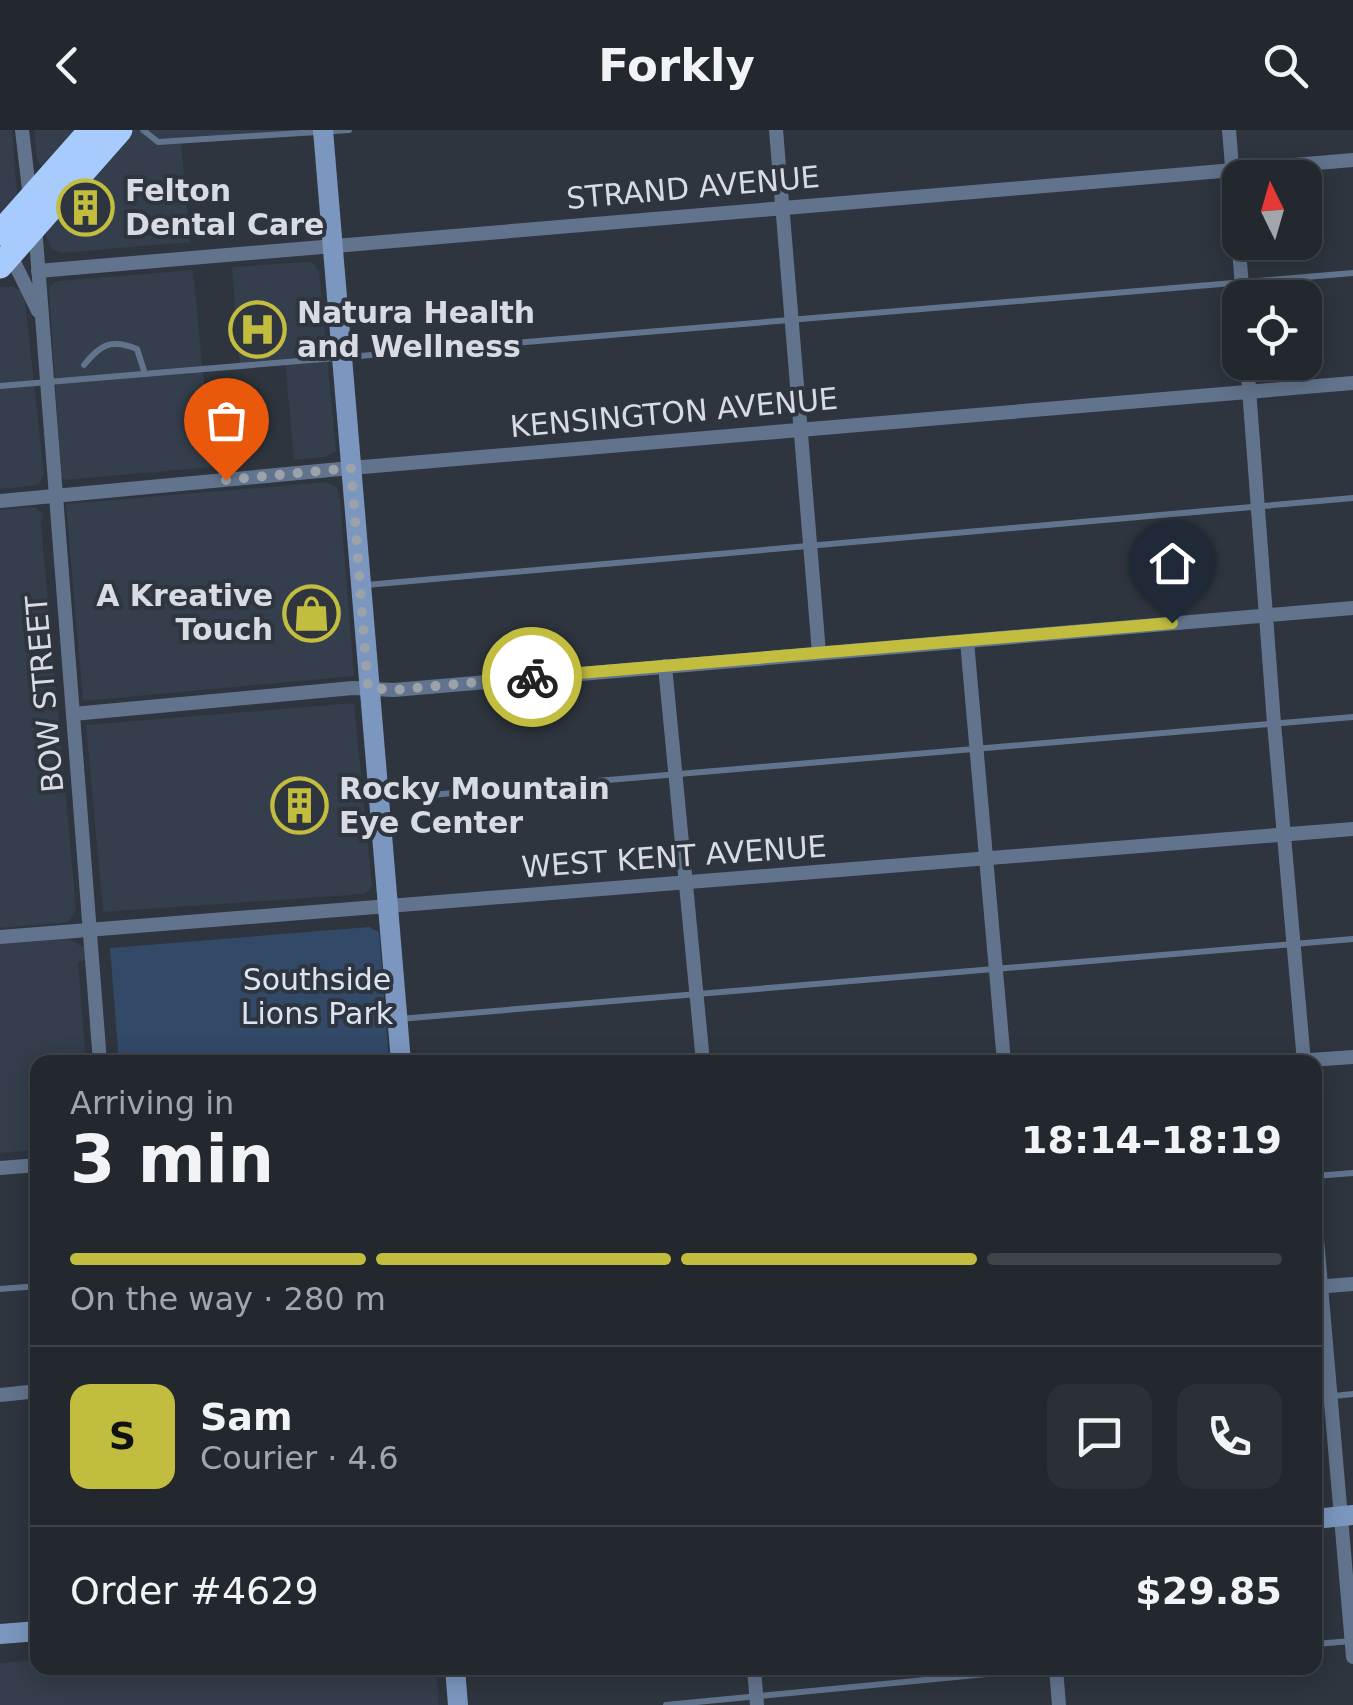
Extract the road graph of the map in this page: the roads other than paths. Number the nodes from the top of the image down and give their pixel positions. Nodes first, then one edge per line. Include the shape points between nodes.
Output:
1 (22, 130) edge
2 (91, 130) edge
3 (120, 130) edge
4 (143, 130) edge
5 (349, 130) edge
6 (776, 130) edge
7 (1228, 130) edge
8 (323, 131) edge
9 (1231, 160) edge
10 (1353, 160) edge
11 (1322, 163) edge
12 (1222, 172) edge
13 (30, 198) junction
14 (782, 208) junction
15 (35, 226) junction
16 (333, 245) junction
17 (2, 250) edge
18 (38, 271) junction
19 (1353, 272) edge
20 (1304, 280) edge
21 (1222, 291) edge
22 (792, 320) junction
23 (43, 321) junction
24 (340, 357) junction
25 (84, 365) dead end
26 (145, 374) junction
27 (1249, 380) edge
28 (48, 382) junction
29 (1353, 383) edge
30 (0, 386) edge
31 (1250, 391) junction
32 (799, 430) junction
33 (351, 468) junction
34 (56, 496) junction
35 (1353, 498) edge
36 (0, 502) edge
37 (1258, 506) junction
38 (810, 545) junction
39 (360, 585) junction
40 (1353, 608) edge
41 (1266, 615) junction
42 (967, 641) junction
43 (818, 653) junction
44 (665, 666) junction
45 (368, 688) junction
46 (73, 714) junction
47 (1353, 717) edge
48 (1274, 723) junction
49 (975, 751) junction
50 (676, 775) junction
51 (377, 800) junction
52 (1353, 829) edge
53 (1284, 835) junction
54 (984, 860) junction
55 (685, 884) junction
56 (386, 906) junction
57 (92, 930) junction
58 (0, 937) edge
59 (1353, 939) edge
60 (1294, 944) junction
61 (995, 968) junction
62 (696, 994) junction
63 (398, 1019) junction
64 (100, 1055) edge
65 (401, 1055) edge
66 (702, 1055) edge
67 (1003, 1055) edge
68 (1303, 1055) edge
69 (1353, 1057) edge
70 (1322, 1060) edge
71 (30, 1166) edge
72 (0, 1168) edge
73 (1353, 1172) edge
74 (1322, 1175) edge
75 (1353, 1284) edge
76 (30, 1287) edge
77 (1322, 1287) edge
78 (0, 1289) edge
79 (1322, 1318) edge
80 (30, 1393) edge
81 (1353, 1394) edge
82 (0, 1395) edge
83 (1332, 1396) junction
84 (1322, 1397) edge
85 (1348, 1516) edge
86 (1322, 1518) edge
87 (30, 1632) edge
88 (0, 1634) edge
89 (1322, 1645) edge
90 (1353, 1647) edge
91 (456, 1675) edge
92 (755, 1675) edge
93 (984, 1675) edge
94 (1056, 1675) edge
95 (757, 1700) edge
96 (458, 1705) edge
97 (666, 1705) edge
98 (1058, 1705) edge

1 - 13 street
2 - 13 highway
3 - 15 highway
4 - 8 lane via 158,142
5 - 8 lane
6 - 14 street
7 - 9 street
8 - 16 street
10 - 11 street, STRAND AVENUE
12 - 14 street, STRAND AVENUE
13 - 17 highway
14 - 16 street, STRAND AVENUE
14 - 22 street
15 - 17 highway
15 - 18 street, BOW STREET
16 - 18 street, STRAND AVENUE
16 - 24 street
17 - 23 street, BOW STREET
18 - 23 street, BOW STREET
19 - 20 lane
21 - 22 lane
22 - 24 lane
22 - 32 street
23 - 28 street, BOW STREET
24 - 26 lane
24 - 33 street
25 - 26 lane via 112,342 137,350
26 - 28 lane
27 - 31 street
28 - 30 lane
28 - 34 street, BOW STREET
29 - 31 street, KENSINGTON AVENUE
31 - 32 street, KENSINGTON AVENUE
31 - 37 street
32 - 33 street, KENSINGTON AVENUE
32 - 38 street
33 - 34 street, KENSINGTON AVENUE
33 - 39 street
34 - 36 street, KENSINGTON AVENUE
34 - 46 street, BOW STREET
35 - 37 lane
37 - 38 lane
37 - 41 street
38 - 39 lane
38 - 43 street
39 - 45 street
40 - 41 street
41 - 42 street
41 - 48 street
42 - 43 street
42 - 49 street
43 - 44 street
44 - 45 street
44 - 50 street
45 - 46 street
45 - 51 street
46 - 57 street, BOW STREET
47 - 48 lane
48 - 49 lane
48 - 53 street
49 - 50 lane
49 - 54 street
50 - 51 lane
50 - 55 street
51 - 56 street
52 - 53 street, WEST KENT AVENUE
53 - 54 street, WEST KENT AVENUE
53 - 60 street
54 - 55 street, WEST KENT AVENUE
54 - 61 street
55 - 56 street, WEST KENT AVENUE
55 - 62 street
56 - 57 street, WEST KENT AVENUE
56 - 63 street
57 - 58 street, WEST KENT AVENUE
57 - 64 street, BOW STREET
59 - 60 lane
60 - 61 lane
60 - 68 street
61 - 62 lane
61 - 67 street
62 - 63 lane
62 - 66 street
63 - 65 street
69 - 70 street
71 - 72 street
73 - 74 lane
75 - 77 street
76 - 78 lane
79 - 83 street
80 - 82 street
81 - 83 lane
83 - 84 lane
83 - 85 street
85 - 86 street
85 - 90 street
87 - 88 street
89 - 90 lane
91 - 96 street
92 - 95 street
93 - 95 lane
94 - 98 street
95 - 97 lane

